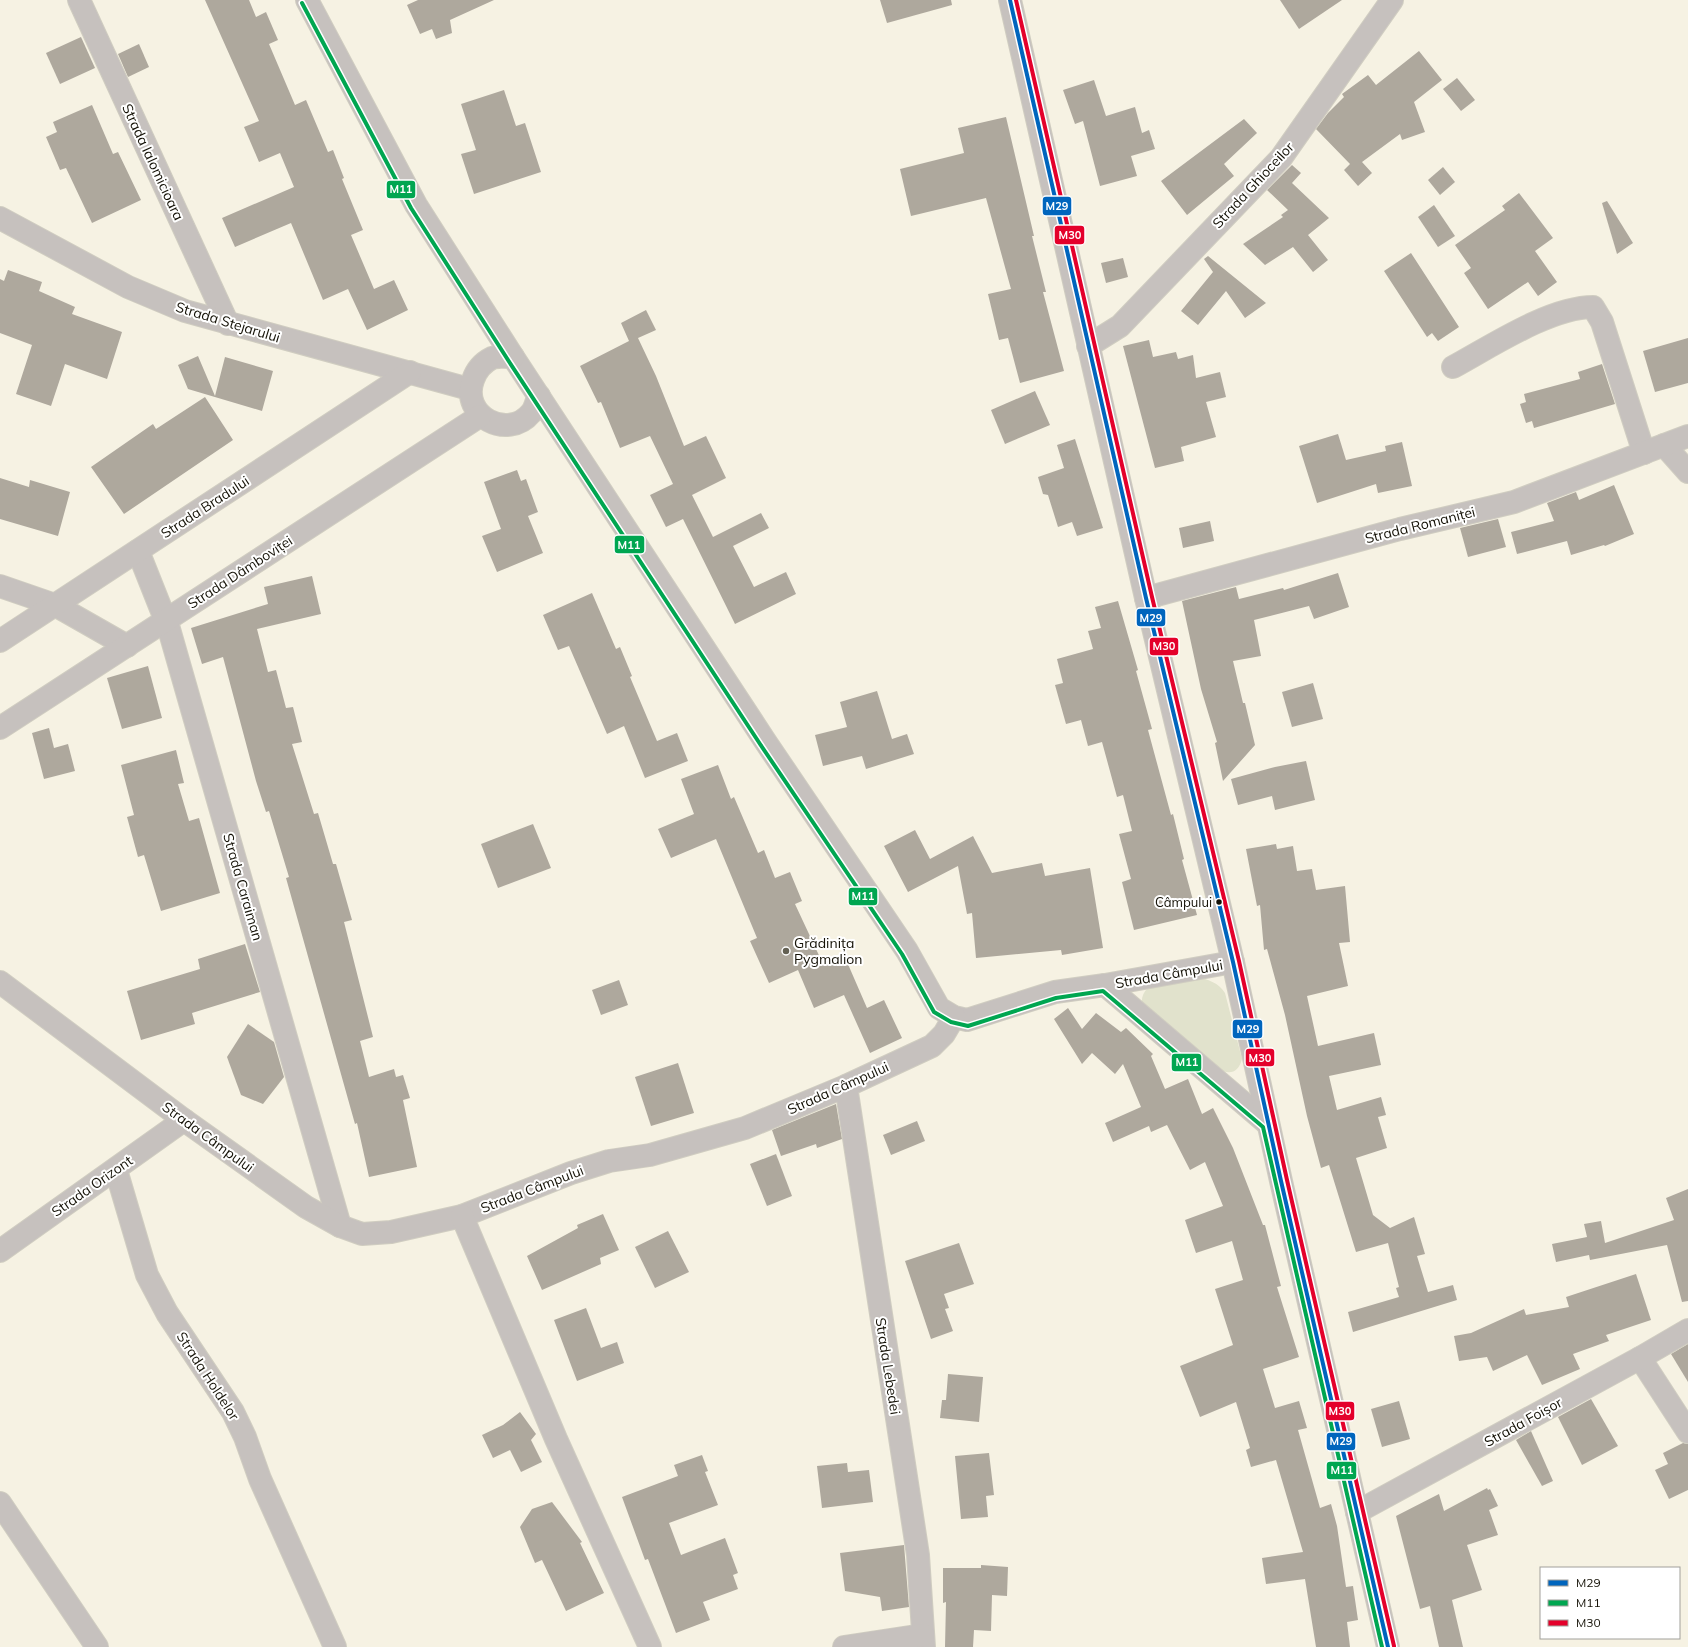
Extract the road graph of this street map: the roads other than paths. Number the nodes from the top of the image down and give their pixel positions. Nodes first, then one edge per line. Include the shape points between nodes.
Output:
1 (78, 0) edge
2 (307, 0) edge
3 (1010, 0) edge
4 (1392, 0) edge
5 (0, 218) edge
6 (228, 324) junction
7 (1088, 346) junction
8 (513, 357) junction
9 (1453, 367) dead end
10 (410, 372) junction
11 (469, 390) junction
12 (539, 396) junction
13 (480, 416) junction
14 (1688, 436) edge
15 (1664, 445) junction
16 (1644, 453) junction
17 (1688, 472) edge
18 (138, 551) junction
19 (0, 586) edge
20 (1146, 598) junction
21 (55, 605) junction
22 (166, 620) junction
23 (0, 641) edge
24 (127, 646) junction
25 (0, 728) edge
26 (1234, 962) junction
27 (0, 982) edge
28 (1105, 985) junction
29 (954, 1018) junction
30 (846, 1086) junction
31 (184, 1120) junction
32 (1268, 1124) junction
33 (116, 1170) junction
34 (462, 1216) junction
35 (340, 1226) junction
36 (0, 1250) edge
37 (1688, 1330) edge
38 (1640, 1358) junction
39 (1688, 1432) edge
40 (0, 1503) edge
41 (1357, 1512) junction
42 (924, 1641) edge
43 (97, 1647) edge
44 (335, 1647) edge
45 (650, 1647) edge
46 (844, 1647) edge
47 (1388, 1647) edge

1 - 6 street, Strada Ialomicioara
2 - 8 street via 416,204
3 - 7 street
4 - 7 street, Strada Ghioceilor via 1281,158 1120,326
5 - 6 street, Strada Stejarului via 128,287 185,311
6 - 10 street, Strada Stejarului
7 - 20 street
8 - 11 street via 493,358 476,370
8 - 12 street
9 - 16 street via 1536,322 1580,308 1593,308 1602,322
10 - 11 street, Strada Stejarului
10 - 18 street, Strada Bradului
11 - 13 street via 472,404
12 - 13 street via 531,413 516,424 497,425
12 - 29 street via 765,741 907,951 939,1008
13 - 22 street, Strada Dâmboviței
14 - 15 street, Strada Romaniței
15 - 16 street, Strada Romaniței
15 - 17 street
16 - 20 street, Strada Romaniței via 1514,502 1400,529
18 - 21 street, Strada Bradului
18 - 22 street, Strada Caraiman
19 - 21 street
20 - 26 street
21 - 23 street, Strada Bradului
21 - 24 street
22 - 24 street, Strada Dâmboviței
22 - 35 street, Strada Caraiman
24 - 25 street, Strada Dâmboviței
26 - 28 street, Strada Câmpului
26 - 32 street
27 - 31 street, Strada Câmpului
28 - 29 street, Strada Câmpului via 1055,992 967,1020
28 - 32 street, Strada Câmpului
29 - 30 street, Strada Câmpului via 944,1034 932,1046
30 - 34 street, Strada Câmpului via 745,1128 650,1155 609,1161 571,1173
30 - 42 street, Strada Lebedei via 918,1555
31 - 33 street, Strada Orizont
31 - 35 street, Strada Câmpului via 306,1207
32 - 41 street
33 - 36 street, Strada Orizont
33 - 44 street, Strada Holdelor via 148,1275 167,1313 233,1412
34 - 35 street, Strada Câmpului via 391,1232 362,1234
34 - 45 street via 556,1439
37 - 38 street, Strada Foișor
38 - 39 street
38 - 41 street, Strada Foișor
40 - 43 street
41 - 47 street
42 - 46 street

